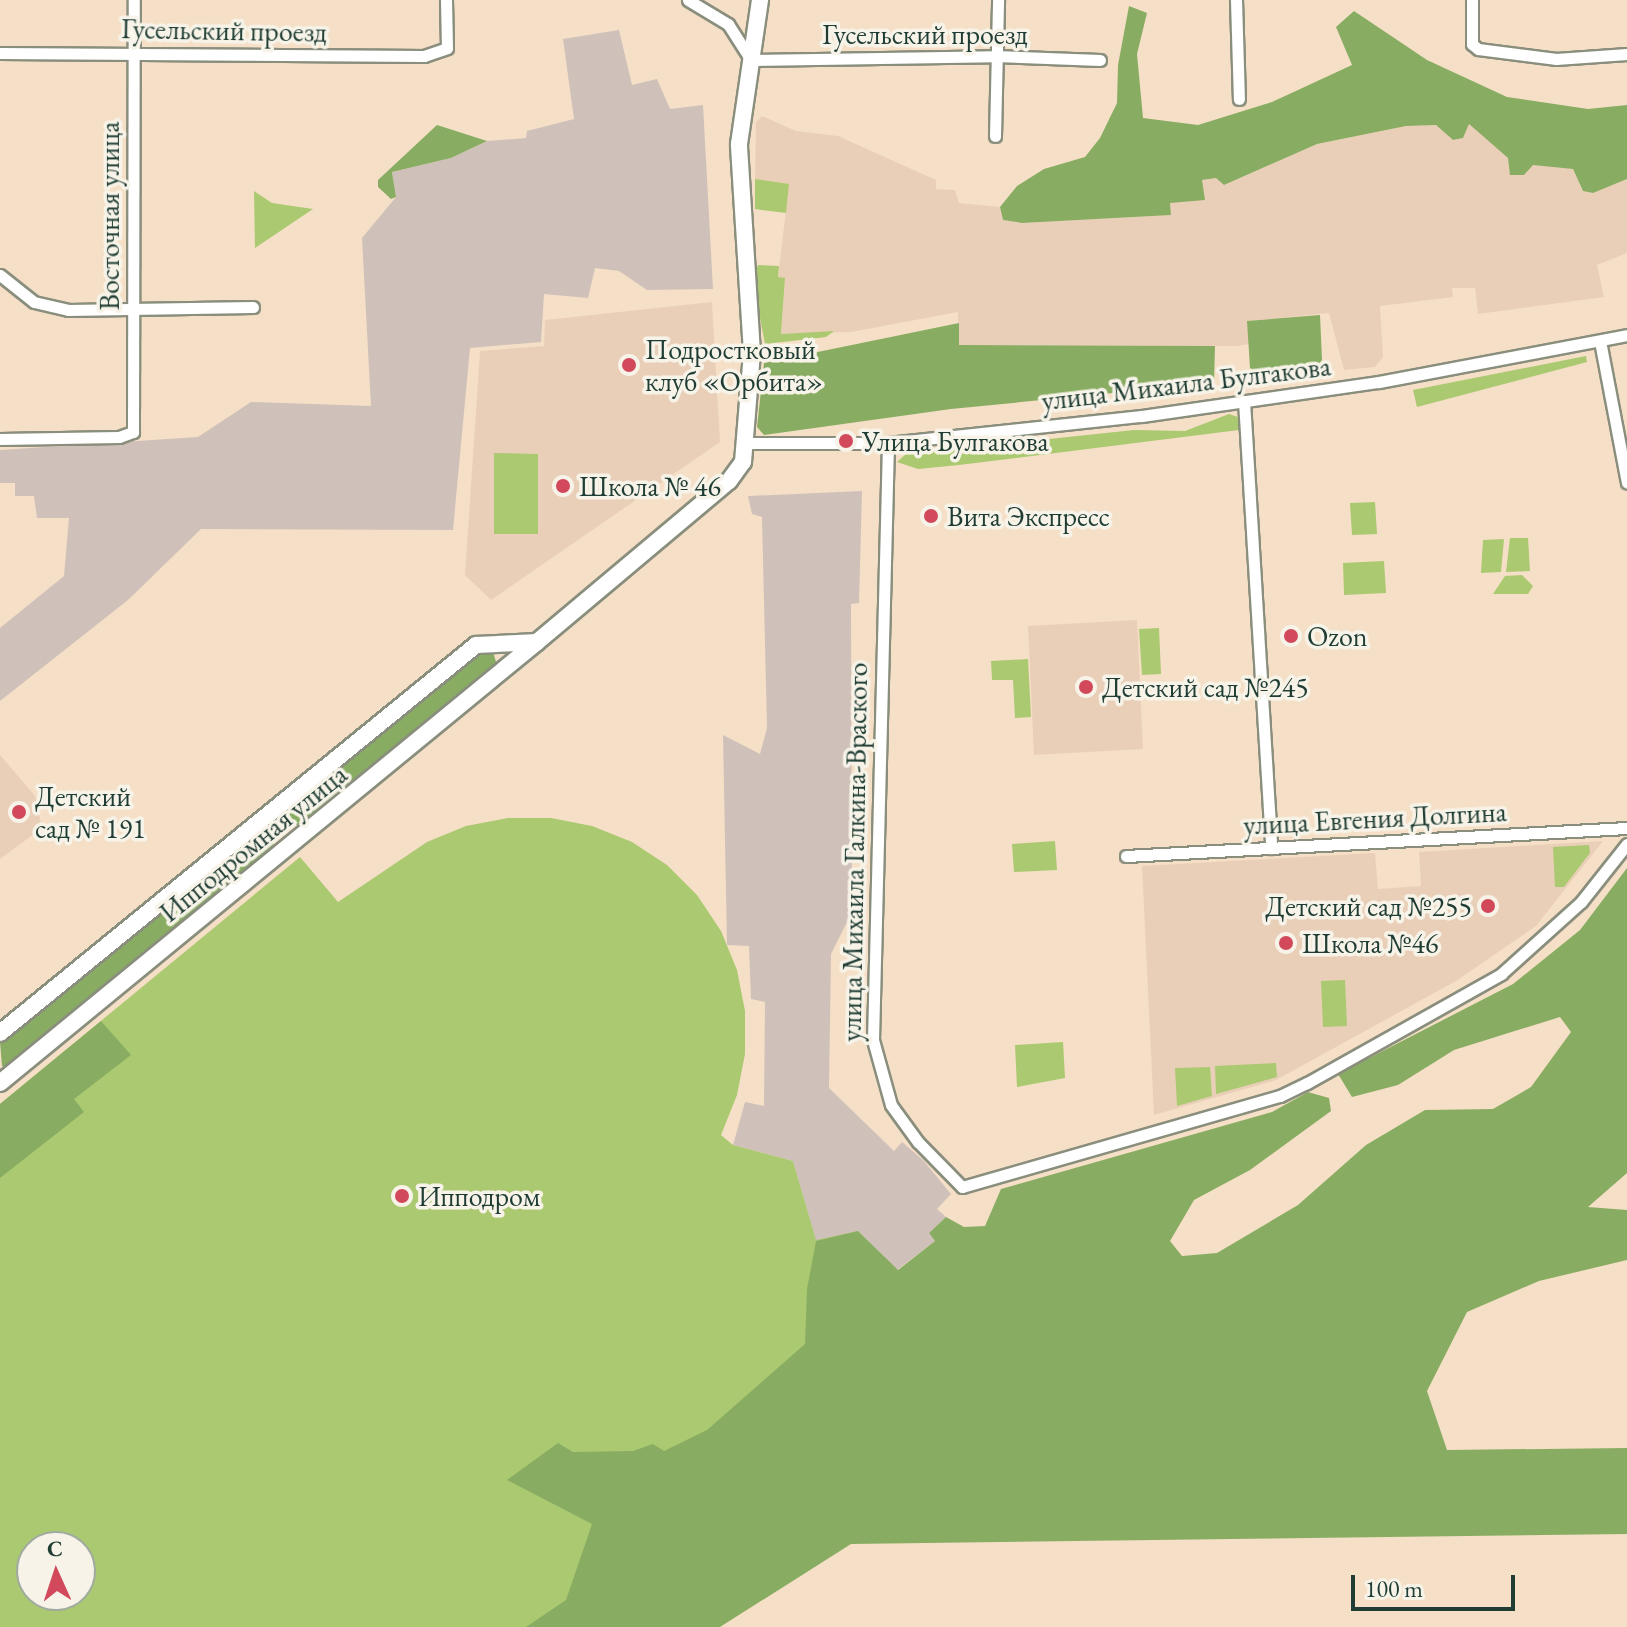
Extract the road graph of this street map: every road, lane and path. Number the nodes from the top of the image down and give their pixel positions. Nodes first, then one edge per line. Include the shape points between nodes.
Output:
1 (134, 0) edge
2 (446, 0) edge
3 (688, 0) edge
4 (760, 0) edge
5 (998, 0) edge
6 (1236, 0) edge
7 (1472, 0) edge
8 (0, 53) edge
9 (134, 54) junction
10 (1627, 54) edge
11 (995, 56) junction
12 (751, 60) junction
13 (1100, 60) dead end
14 (1239, 99) dead end
15 (995, 136) dead end
16 (0, 275) edge
17 (253, 307) dead end
18 (133, 310) junction
19 (1627, 335) edge
20 (1600, 341) junction
21 (1244, 401) junction
22 (0, 439) edge
23 (748, 443) junction
24 (888, 443) junction
25 (1627, 482) edge
26 (537, 642) junction
27 (1627, 828) edge
28 (1627, 844) edge
29 (1271, 848) junction
30 (1126, 856) dead end
31 (0, 1033) edge
32 (0, 1083) edge

1 - 9 street, Восточная улица
2 - 9 street, Гусельский проезд via 447,48 424,56
3 - 12 street via 728,24
4 - 12 street, Ипподромная улица
5 - 11 street
6 - 14 street
7 - 10 street via 1472,44 1556,59
8 - 9 street, Гусельский проезд
9 - 18 street, Восточная улица
11 - 12 street, Гусельский проезд
11 - 13 street, Гусельский проезд
11 - 15 street
12 - 23 street, Ипподромная улица via 743,116 742,223 752,353
16 - 18 street via 34,302 68,310
17 - 18 street
18 - 22 street, Восточная улица via 133,432 119,437
19 - 20 street, улица Михаила Булгакова
20 - 21 street, улица Михаила Булгакова
20 - 25 street
21 - 24 street, улица Михаила Булгакова
21 - 29 street
23 - 24 street, улица Михаила Булгакова
23 - 26 street, Ипподромная улица via 729,481
24 - 28 street, улица Михаила Галкина-Враского via 873,1040 882,1083 896,1113 962,1187 1238,1109 1307,1083 1501,974 1581,902
26 - 31 street, Ипподромная улица via 476,645
26 - 32 street, Ипподромная улица
27 - 29 street, улица Евгения Долгина
29 - 30 street, улица Евгения Долгина

